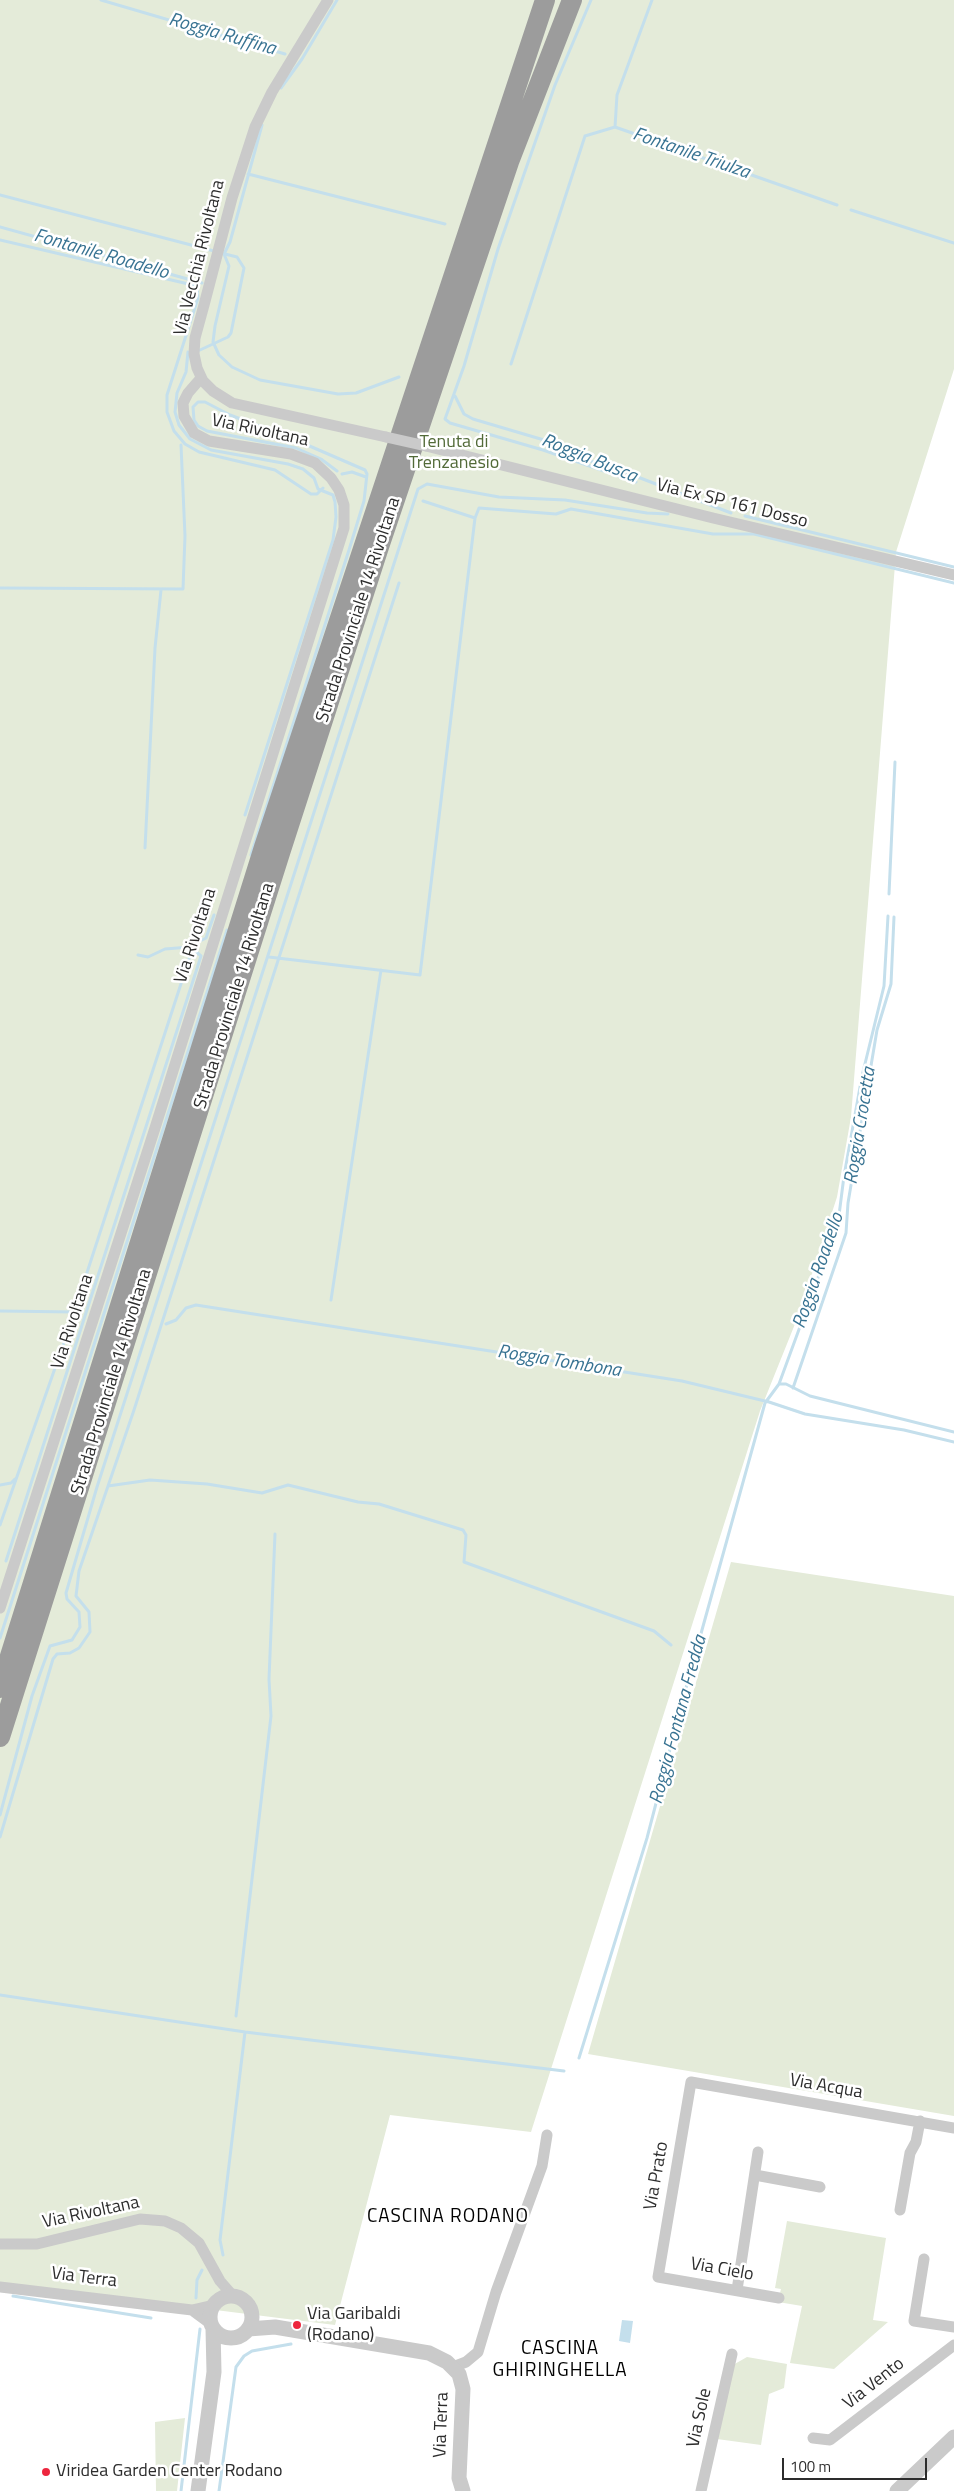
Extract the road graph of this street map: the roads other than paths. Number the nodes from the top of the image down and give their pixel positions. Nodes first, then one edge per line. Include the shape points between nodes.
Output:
1 (328, 0) edge
2 (532, 0) edge
3 (545, 0) edge
4 (563, 0) edge
5 (572, 0) edge
6 (506, 145) junction
7 (470, 254) junction
8 (201, 378) junction
9 (954, 575) edge
10 (0, 1608) edge
11 (0, 1688) edge
12 (0, 1737) edge
13 (692, 2082) joint
14 (920, 2121) junction
15 (954, 2128) edge
16 (547, 2135) dead end
17 (758, 2152) dead end
18 (754, 2175) junction
19 (820, 2187) dead end
20 (900, 2210) dead end
21 (0, 2244) edge
22 (924, 2259) dead end
23 (658, 2277) joint
24 (220, 2281) junction
25 (0, 2287) edge
26 (737, 2290) junction
27 (234, 2296) junction
28 (779, 2298) dead end
29 (216, 2303) junction
30 (192, 2310) junction
31 (250, 2321) junction
32 (212, 2326) junction
33 (954, 2327) edge
34 (231, 2338) junction
35 (954, 2345) edge
36 (732, 2354) dead end
37 (449, 2363) junction
38 (214, 2372) junction
39 (954, 2437) edge
40 (813, 2438) dead end
41 (916, 2473) junction
42 (198, 2491) edge
43 (463, 2491) edge
44 (702, 2491) edge
45 (897, 2491) edge
46 (912, 2491) edge

1 - 8 street, Via Vecchia Rivoltana via 272,92 245,156 195,338 195,361
2 - 6 highway via 519,41
3 - 6 highway
4 - 6 highway
5 - 6 highway
6 - 7 highway
7 - 11 highway, Strada Provinciale 14 Rivoltana via 264,847
7 - 12 highway, Strada Provinciale 14 Rivoltana
8 - 9 street, Via Ex SP 161 Dosso, bridge via 213,391 236,405 426,446
8 - 10 street, Via Rivoltana via 183,403 184,416 194,433 209,441 292,454 315,464 334,482 341,496 344,528
13 - 14 street, Via Acqua
13 - 23 street, Via Prato
14 - 15 street, Via Acqua
14 - 20 street via 910,2153
16 - 37 street via 542,2166 480,2346 474,2357
17 - 18 street
18 - 19 street
18 - 26 street
21 - 24 street, Via Rivoltana via 37,2244 134,2220 161,2220 174,2224 193,2237
22 - 33 street via 914,2321
23 - 26 street, Via Cielo
24 - 27 street, Via Rivoltana
24 - 29 street
25 - 30 street, Via Terra
26 - 28 street, Via Cielo
27 - 29 street
27 - 31 street via 244,2301
29 - 30 street, Via Terra
29 - 32 street via 210,2312
30 - 32 street, Via Terra
31 - 34 street via 241,2336
31 - 37 street via 429,2353
32 - 34 street via 221,2336
32 - 38 street
34 - 38 street
35 - 40 street, Via Vento via 830,2440
36 - 44 street, Via Sole
37 - 43 street, Via Terra via 461,2378 463,2389 459,2478
38 - 42 street
39 - 41 street
41 - 45 street
41 - 46 street

